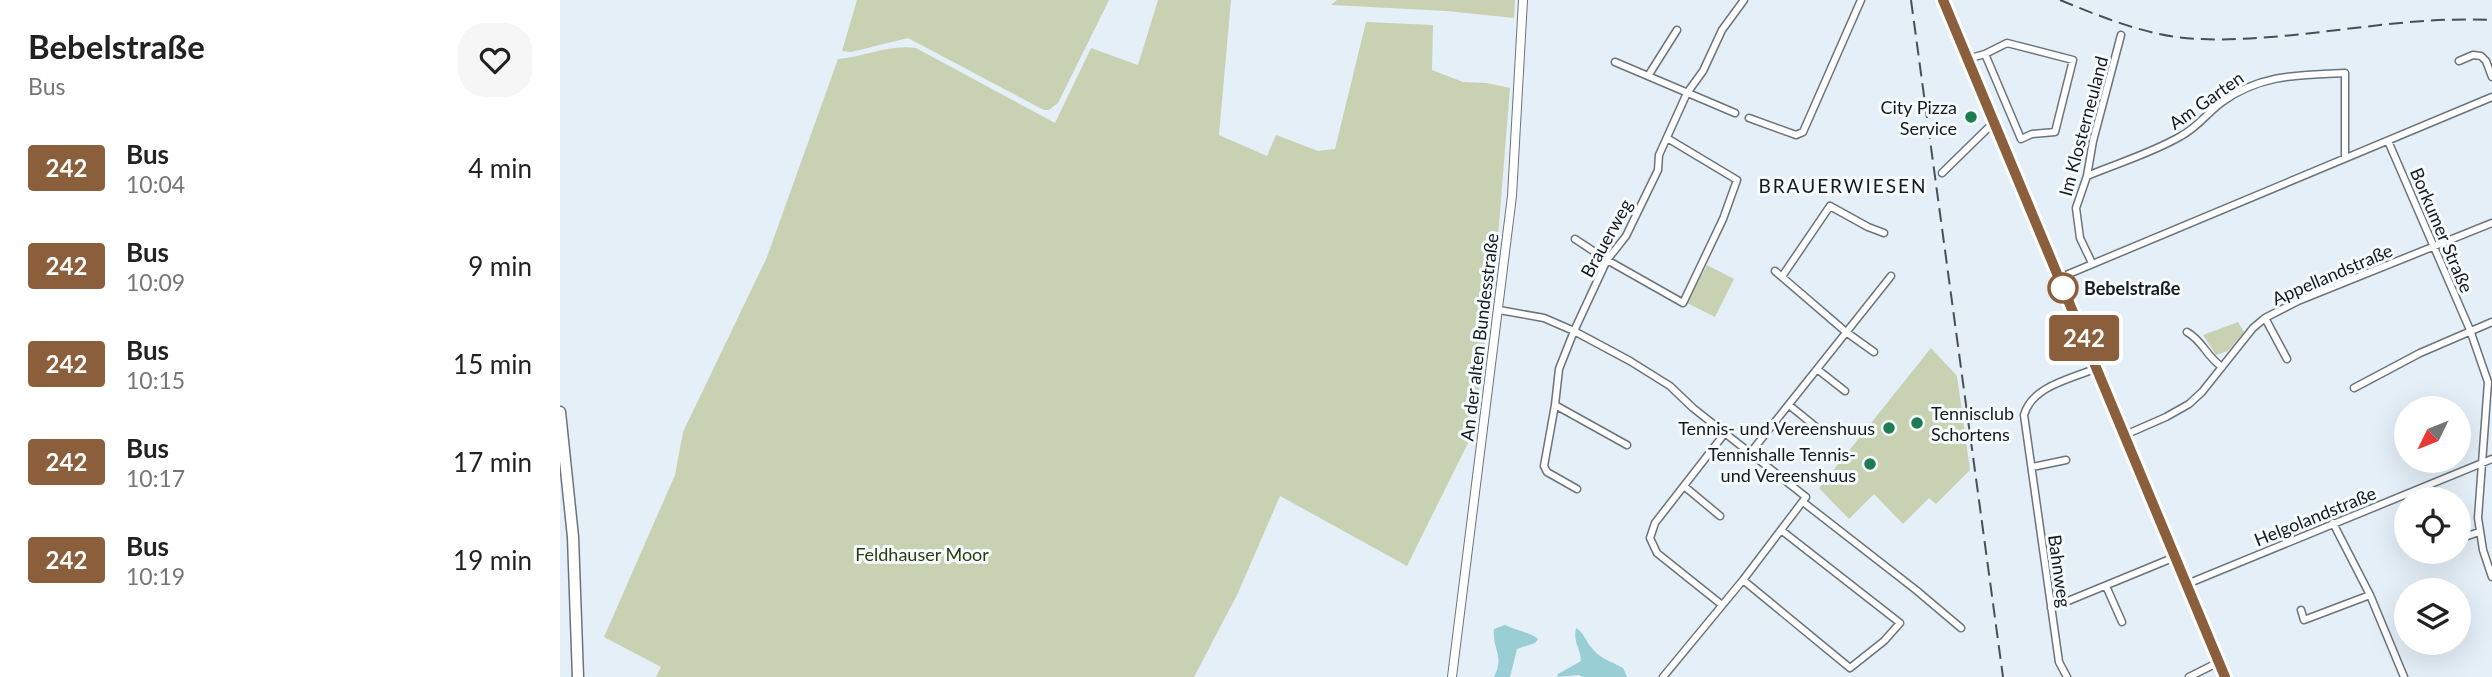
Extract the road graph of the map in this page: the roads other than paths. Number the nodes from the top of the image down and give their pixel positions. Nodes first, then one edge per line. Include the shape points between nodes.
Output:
1 (1523, 0) edge
2 (1744, 0) edge
3 (1861, 0) edge
4 (1943, 0) edge
5 (1677, 30) dead end
6 (2121, 35) dead end
7 (1985, 54) junction
8 (1967, 59) junction
9 (2459, 61) dead end
10 (1615, 62) dead end
11 (1648, 76) junction
12 (2492, 76) edge
13 (1687, 93) junction
14 (2492, 97) edge
15 (1735, 113) dead end
16 (1749, 118) dead end
17 (1994, 125) junction
18 (1667, 138) junction
19 (2388, 141) junction
20 (2345, 158) junction
21 (1942, 173) dead end
22 (2087, 176) junction
23 (2492, 223) edge
24 (1884, 233) dead end
25 (1575, 239) dead end
26 (2432, 247) junction
27 (1607, 260) junction
28 (2092, 263) junction
29 (1775, 271) dead end
30 (1783, 275) junction
31 (1891, 276) dead end
32 (2059, 278) junction
33 (1499, 310) junction
34 (2265, 318) junction
35 (2492, 322) edge
36 (2470, 330) junction
37 (1574, 331) junction
38 (1846, 332) junction
39 (2187, 332) dead end
40 (1874, 352) dead end
41 (2287, 359) dead end
42 (2222, 367) junction
43 (2097, 368) junction
44 (1817, 369) junction
45 (2354, 388) dead end
46 (1845, 391) dead end
47 (1555, 405) junction
48 (1789, 405) junction
49 (560, 412) edge
50 (1816, 427) dead end
51 (1725, 433) junction
52 (2124, 435) junction
53 (1628, 445) dead end
54 (1751, 452) junction
55 (2492, 459) edge
56 (2066, 460) dead end
57 (2481, 464) junction
58 (2032, 467) junction
59 (1684, 486) junction
60 (1577, 489) dead end
61 (1803, 502) junction
62 (1720, 516) dead end
63 (2333, 523) junction
64 (1781, 530) junction
65 (2479, 532) junction
66 (2471, 535) edge
67 (2175, 557) junction
68 (2491, 574) edge
69 (1743, 580) junction
70 (2187, 584) junction
71 (2106, 586) junction
72 (2371, 595) junction
73 (1722, 605) junction
74 (2052, 608) junction
75 (2301, 610) dead end
76 (2123, 622) dead end
77 (1961, 628) dead end
78 (2219, 662) junction
79 (578, 677) edge
80 (1452, 677) edge
81 (1663, 677) edge
82 (2067, 677) edge
83 (2189, 677) edge
84 (2225, 677) edge
85 (2404, 677) edge

1 - 33 street, An der alten Bundesstraße via 1513,196
2 - 13 street, Brauerweg
3 - 16 street via 1803,132 1796,135
4 - 8 street
5 - 11 street
6 - 22 street, Im Klosterneuland
7 - 7 street via 2007,43 2073,60 2055,132 2021,139
7 - 8 street
8 - 17 street
9 - 12 street via 2481,56
10 - 11 street
11 - 13 street
13 - 15 street
13 - 18 street, Brauerweg
14 - 19 street
17 - 21 street
17 - 32 street
18 - 27 street, Brauerweg via 1658,170 1626,236
18 - 27 street via 1737,180 1683,303
19 - 20 street
19 - 26 street, Borkumer Straße
20 - 22 street, Am Garten via 2345,73 2322,74 2258,82 2222,102 2198,127 2179,138
20 - 28 street
22 - 28 street, Im Klosterneuland via 2076,208 2080,237
23 - 26 street, Appellandstraße
24 - 30 street via 1830,206
25 - 27 street
26 - 34 street, Appellandstraße via 2298,300
26 - 36 street, Borkumer Straße
27 - 37 street, Brauerweg
28 - 32 street
29 - 30 street
30 - 38 street
31 - 38 street
32 - 43 street
33 - 37 street via 1544,318
33 - 80 street, An der alten Bundesstraße
34 - 41 street
34 - 42 street, Appellandstraße
35 - 36 street
36 - 45 street
36 - 57 street, Borkumer Straße via 2488,382
37 - 47 street, Brauerweg via 1559,369
37 - 51 street via 1663,382
38 - 40 street
38 - 44 street
39 - 42 street
42 - 52 street, Appellandstraße via 2189,404
43 - 52 street
43 - 58 street, Bahnweg via 2031,398 2024,415
44 - 46 street
44 - 48 street
47 - 53 street
47 - 60 street, Brauerweg via 1544,466
48 - 50 street
48 - 54 street
49 - 79 highway via 573,537
51 - 54 street
51 - 59 street
52 - 67 street
54 - 61 street via 1806,497
55 - 57 street, Helgolandstraße
56 - 58 street
57 - 63 street, Helgolandstraße
57 - 65 street, Borkumer Straße
58 - 74 street, Bahnweg
59 - 62 street
59 - 73 street via 1655,523 1652,545 1670,566
61 - 64 street
61 - 77 street
63 - 70 street, Helgolandstraße
63 - 72 street
64 - 69 street
64 - 69 street via 1900,623 1850,668
65 - 66 street
65 - 68 street, Borkumer Straße
67 - 70 street
67 - 71 street
69 - 73 street
70 - 78 street
71 - 74 street
71 - 76 street
72 - 75 street via 2304,620
72 - 85 street
73 - 81 street
74 - 82 street, Bahnweg via 2059,662
78 - 83 street
78 - 84 street

